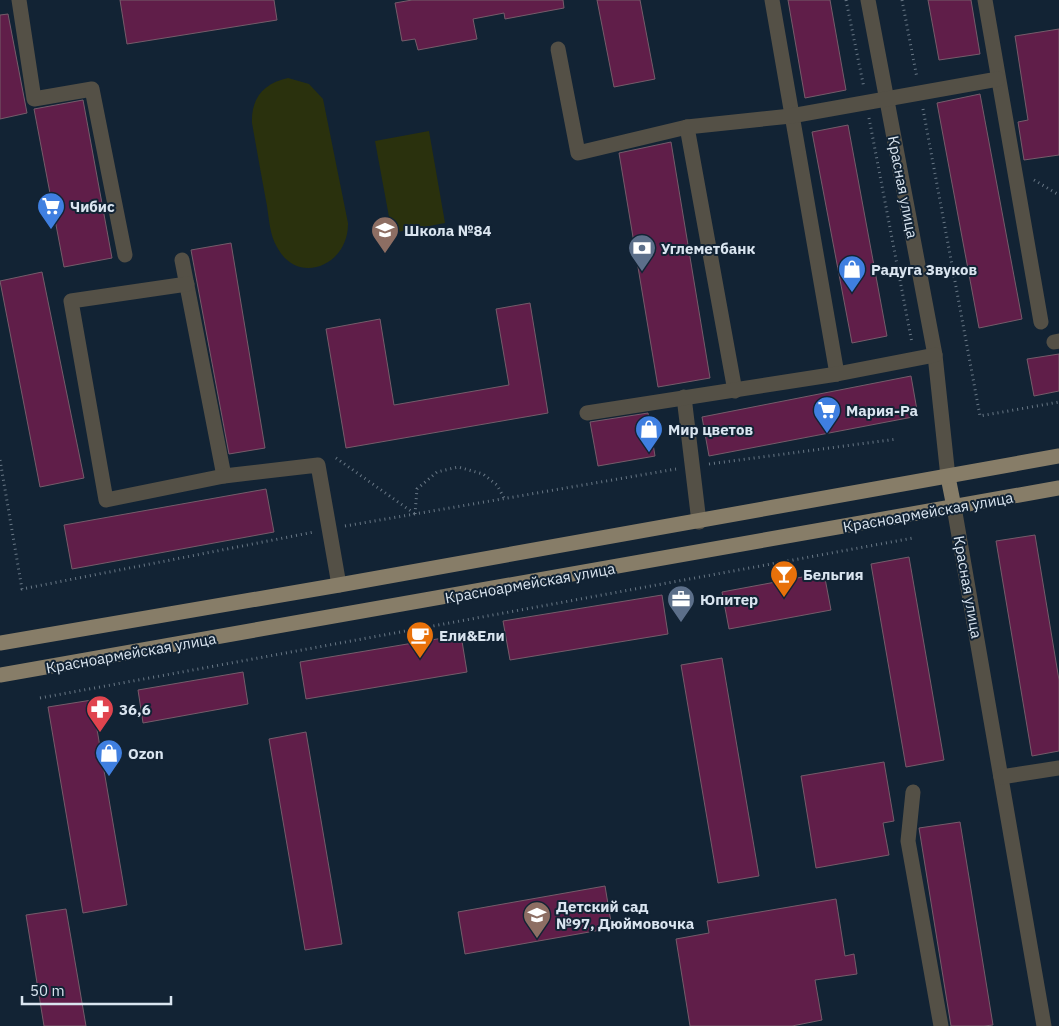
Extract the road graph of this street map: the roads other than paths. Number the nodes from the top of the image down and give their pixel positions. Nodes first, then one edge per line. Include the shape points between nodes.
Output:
1 (19, 0) edge
2 (772, 0) edge
3 (868, 0) edge
4 (985, 0) edge
5 (558, 50) dead end
6 (998, 78) junction
7 (886, 98) junction
8 (791, 116) junction
9 (687, 127) junction
10 (125, 255) dead end
11 (182, 260) dead end
12 (187, 284) junction
13 (1041, 322) dead end
14 (935, 355) junction
15 (838, 374) junction
16 (735, 391) junction
17 (684, 397) junction
18 (586, 414) dead end
19 (1059, 456) edge
20 (224, 476) junction
21 (948, 477) junction
22 (1059, 488) edge
23 (954, 507) junction
24 (699, 522) junction
25 (339, 585) junction
26 (0, 643) edge
27 (0, 675) edge
28 (1059, 768) edge
29 (1001, 777) junction
30 (913, 792) dead end
31 (940, 1026) edge
32 (1044, 1026) edge

1 - 10 street via 34,99 92,89
2 - 8 street
3 - 7 street, Красная улица
4 - 6 street
5 - 9 street via 578,153
6 - 7 street
6 - 13 street
7 - 8 street
7 - 14 street, Красная улица
8 - 9 street
8 - 15 street
9 - 16 street
11 - 12 street
12 - 20 street
12 - 20 street via 71,301 106,500
14 - 15 street
14 - 21 street, Красная улица
15 - 16 street
16 - 17 street
17 - 18 street
17 - 24 street
19 - 21 main road, Красноармейская улица
20 - 25 street via 318,465
21 - 23 main road, Красная улица
21 - 24 main road, Красноармейская улица
22 - 23 main road, Красноармейская улица
23 - 27 main road, Красноармейская улица
23 - 29 street, Красная улица
24 - 25 main road, Красноармейская улица
25 - 26 main road, Красноармейская улица
28 - 29 street
29 - 32 street, Красная улица
30 - 31 street via 908,841

